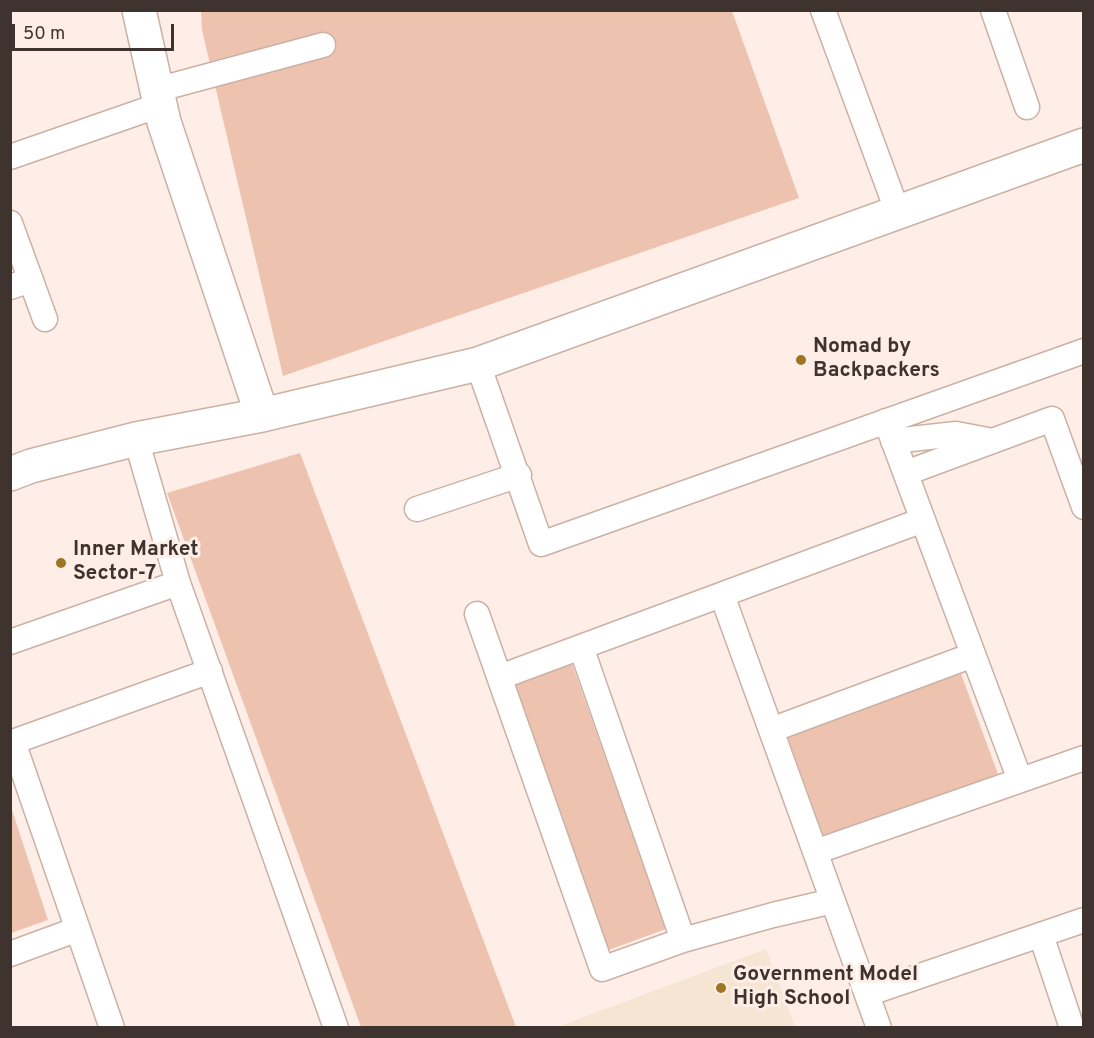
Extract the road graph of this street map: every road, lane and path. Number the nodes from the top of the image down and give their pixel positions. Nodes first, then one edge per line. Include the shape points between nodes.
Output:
1 (139, 10) edge
2 (823, 10) edge
3 (993, 10) edge
4 (323, 45) dead end
5 (158, 97) junction
6 (1027, 107) dead end
7 (1083, 145) edge
8 (10, 157) edge
9 (898, 213) junction
10 (10, 223) edge
11 (21, 283) edge
12 (45, 319) dead end
13 (1083, 351) edge
14 (478, 364) junction
15 (262, 415) junction
16 (890, 431) junction
17 (136, 438) junction
18 (993, 441) junction
19 (1076, 462) edge
20 (906, 473) junction
21 (10, 474) edge
22 (519, 475) junction
23 (1083, 507) edge
24 (417, 508) dead end
25 (923, 520) junction
26 (178, 583) junction
27 (722, 595) junction
28 (477, 614) dead end
29 (10, 642) edge
30 (581, 647) junction
31 (973, 655) junction
32 (210, 671) junction
33 (500, 677) junction
34 (771, 730) junction
35 (12, 743) edge
36 (1083, 758) edge
37 (1020, 780) junction
38 (815, 852) junction
39 (833, 901) junction
40 (1083, 920) edge
41 (78, 929) junction
42 (1041, 935) junction
43 (683, 940) junction
44 (10, 954) edge
45 (867, 994) junction
46 (112, 1028) edge
47 (336, 1028) edge
48 (879, 1028) edge
49 (1072, 1028) edge

1 - 5 street
2 - 9 street
3 - 6 street
4 - 5 street
5 - 8 street
5 - 15 street
7 - 9 street
9 - 14 street
10 - 11 street
11 - 12 street
13 - 16 street
14 - 15 street
14 - 22 street
15 - 17 street
16 - 18 street via 956,434
16 - 20 street
16 - 22 street via 542,544
17 - 21 street
17 - 26 street
18 - 19 street via 1052,419
18 - 20 street
19 - 23 street
20 - 25 street
22 - 24 street
25 - 27 street
25 - 31 street
26 - 29 street
26 - 32 street
27 - 30 street
27 - 34 street
28 - 33 street
30 - 33 street
30 - 43 street
31 - 34 street
31 - 37 street
32 - 35 street
32 - 47 street
33 - 43 street via 602,969
34 - 38 street
35 - 41 street
36 - 37 street
37 - 38 street
38 - 39 street
39 - 43 street
39 - 45 street
40 - 42 street
41 - 44 street
41 - 46 street
42 - 45 street
42 - 49 street
45 - 48 street

